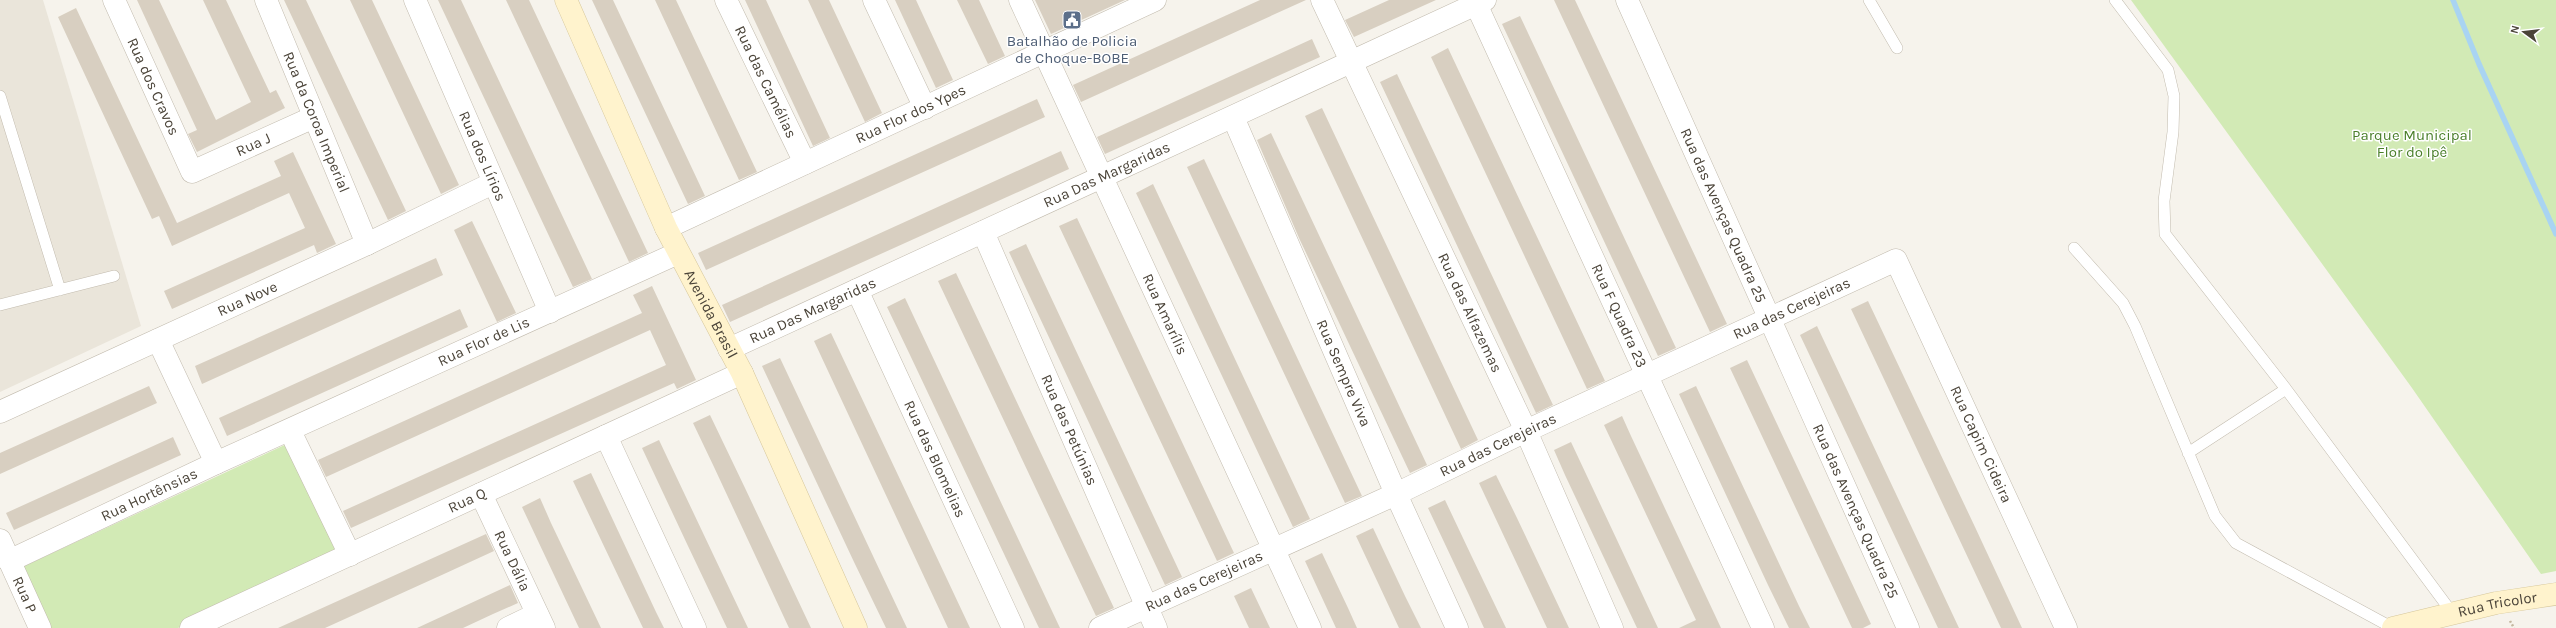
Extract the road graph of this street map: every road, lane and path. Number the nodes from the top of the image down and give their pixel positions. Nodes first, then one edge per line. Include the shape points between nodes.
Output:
1 (114, 0) edge
2 (266, 0) edge
3 (414, 0) edge
4 (566, 0) edge
5 (726, 0) edge
6 (874, 0) edge
7 (1020, 0) edge
8 (1155, 0) edge
9 (1322, 0) edge
10 (1627, 0) edge
11 (1869, 0) edge
12 (2115, 0) edge
13 (1480, 2) edge
14 (1897, 48) dead end
15 (1044, 51) junction
16 (1351, 63) junction
17 (0, 96) edge
18 (924, 108) junction
19 (314, 117) junction
20 (1232, 117) junction
21 (805, 163) junction
22 (192, 172) joint
23 (1102, 175) junction
24 (493, 183) junction
25 (666, 228) junction
26 (983, 232) junction
27 (367, 244) junction
28 (2074, 248) dead end
29 (678, 253) junction
30 (1896, 260) joint
31 (114, 276) dead end
32 (60, 290) junction
33 (857, 290) junction
34 (0, 305) edge
35 (550, 312) junction
36 (1769, 317) junction
37 (158, 340) junction
38 (729, 349) junction
39 (742, 373) junction
40 (1647, 377) junction
41 (2286, 389) junction
42 (0, 412) edge
43 (290, 431) junction
44 (1526, 431) junction
45 (606, 436) junction
46 (2188, 453) junction
47 (216, 463) junction
48 (482, 494) junction
49 (1396, 494) junction
50 (0, 540) edge
51 (1275, 549) junction
52 (350, 555) junction
53 (9, 561) junction
54 (2556, 594) edge
55 (1146, 606) junction
56 (2453, 614) junction
57 (540, 621) edge
58 (40, 628) edge
59 (191, 628) edge
60 (508, 628) edge
61 (694, 628) edge
62 (856, 628) edge
63 (1012, 628) edge
64 (1100, 628) edge
65 (1156, 628) edge
66 (1310, 628) edge
67 (1457, 628) edge
68 (1612, 628) edge
69 (1763, 628) edge
70 (1908, 628) edge
71 (2066, 628) edge
72 (2393, 628) edge

1 - 22 street, Rua dos Cravos
2 - 19 street, Rua da Coroa Imperial
3 - 24 street, Rua dos Lírios
4 - 25 street, Avenida Brasil
5 - 21 street, Rua das Camélias
6 - 18 street
7 - 15 street, Rua Amarílis
8 - 15 street, Rua Flor dos Ypes
9 - 16 street, Rua das Alfazemas
10 - 36 street, Rua das Avenças Quadra 25
11 - 14 lane
12 - 41 lane via 2168,70 2174,96 2174,132 2164,201 2165,234
13 - 16 street, Rua Das Margaridas
13 - 40 street, Rua F Quadra 23
15 - 18 street, Rua Flor dos Ypes
15 - 23 street, Rua Amarílis
16 - 20 street, Rua Das Margaridas
16 - 44 street, Rua das Alfazemas
17 - 32 lane
18 - 21 street, Rua Flor dos Ypes
19 - 22 street, Rua J
19 - 27 street, Rua da Coroa Imperial
20 - 23 street, Rua Das Margaridas
20 - 49 street, Rua Sempre Viva
21 - 25 street, Rua Flor dos Ypes
23 - 26 street, Rua Das Margaridas
23 - 51 street, Rua Amarílis
24 - 27 street, Rua Nove
24 - 35 street, Rua dos Lírios
25 - 29 street, Avenida Brasil
26 - 33 street, Rua Das Margaridas
26 - 55 street, Rua das Petúnias
27 - 37 street, Rua Nove
28 - 46 lane via 2123,303
29 - 35 street, Rua Flor de Lis
29 - 38 street, Avenida Brasil
30 - 36 street, Rua das Cerejeiras
30 - 71 street, Rua Capim Cideira
31 - 32 lane
32 - 34 lane
33 - 38 street, Rua Das Margaridas
33 - 63 street, Rua das Blomelias
35 - 43 street, Rua Flor de Lis
36 - 40 street, Rua das Cerejeiras
36 - 70 street, Rua das Avenças Quadra 25
37 - 42 street, Rua Nove
37 - 47 street
38 - 39 street, Avenida Brasil
39 - 45 street, Rua Q
39 - 62 street, Avenida Brasil
40 - 44 street, Rua das Cerejeiras
40 - 69 street, Rua F Quadra 23
41 - 46 lane
41 - 56 lane
43 - 47 street, Rua Hortênsias
43 - 52 street
44 - 49 street, Rua das Cerejeiras
44 - 68 street, Rua das Alfazemas
45 - 48 street, Rua Q
45 - 61 street
46 - 72 lane via 2215,516 2236,543
47 - 53 street, Rua Hortênsias
48 - 52 street, Rua Q
48 - 57 street, Rua Dália
49 - 51 street, Rua das Cerejeiras
49 - 67 street, Rua Sempre Viva
50 - 53 street, Rua P
51 - 55 street, Rua das Cerejeiras
51 - 66 street, Rua Amarílis
52 - 59 street, Rua Q
53 - 58 street, Rua P
54 - 56 street, Rua Tricolor via 2496,603
55 - 64 street, Rua das Cerejeiras
55 - 65 street, Rua das Petúnias
56 - 72 street, Rua Tricolor
57 - 60 street

